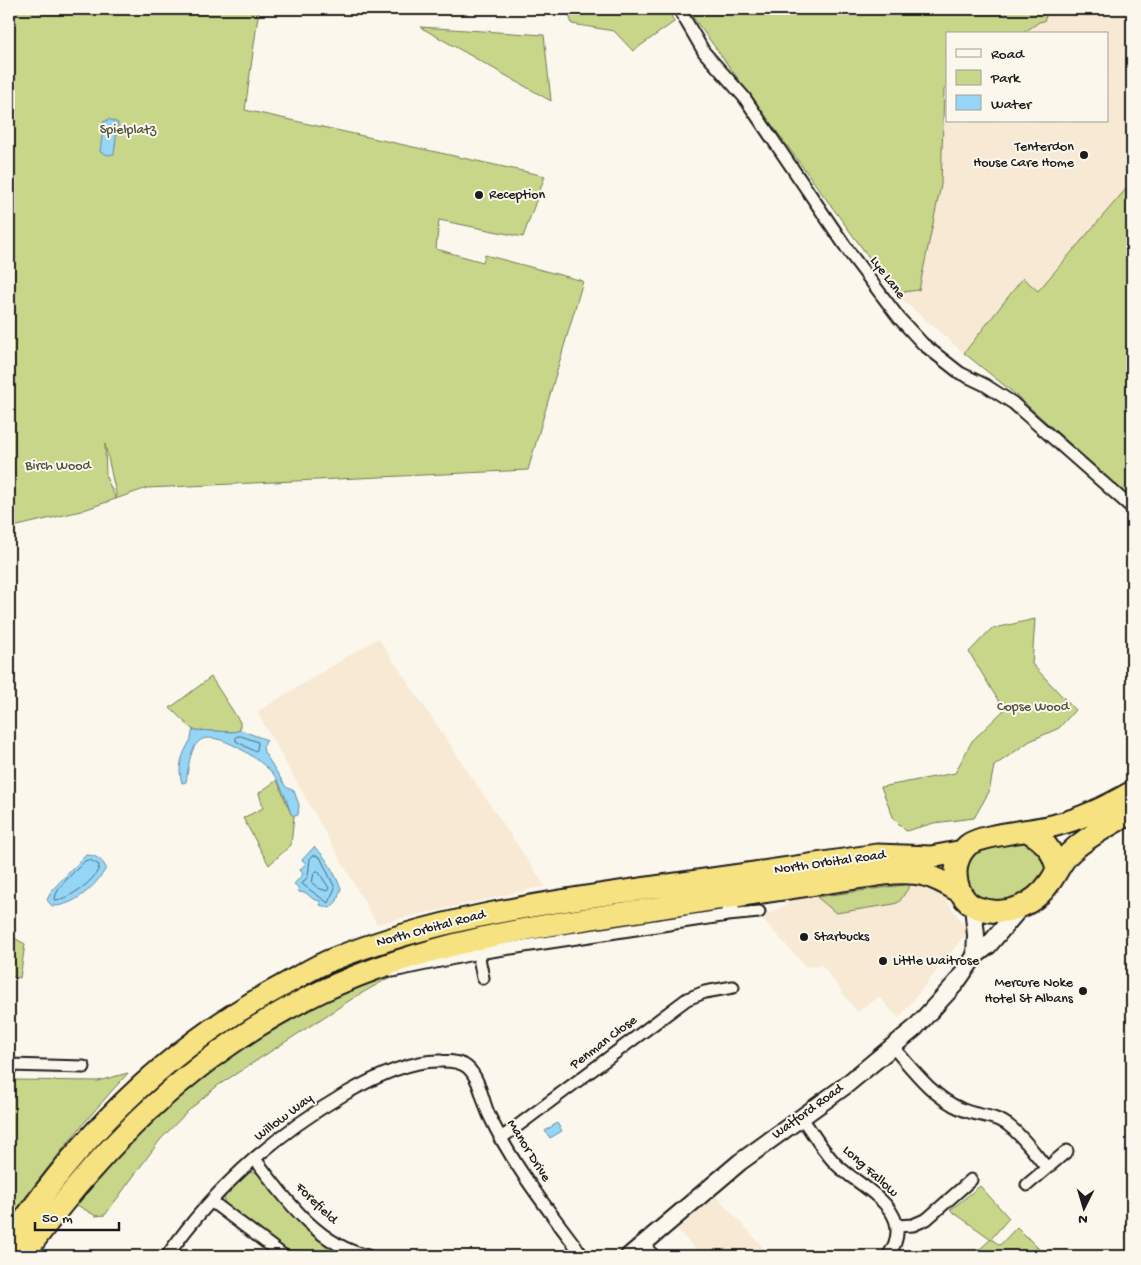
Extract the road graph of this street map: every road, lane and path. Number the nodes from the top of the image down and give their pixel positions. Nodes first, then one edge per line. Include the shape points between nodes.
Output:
1 (679, 9) edge
2 (1132, 508) edge
3 (1132, 792) edge
4 (1132, 812) edge
5 (1029, 832) junction
6 (963, 851) junction
7 (1057, 870) junction
8 (967, 899) junction
9 (753, 903) junction
10 (1020, 908) junction
11 (728, 915) junction
12 (386, 939) junction
13 (439, 948) junction
14 (478, 953) junction
15 (975, 956) junction
16 (358, 976) junction
17 (483, 978) dead end
18 (733, 987) dead end
19 (893, 1047) junction
20 (454, 1062) joint
21 (9, 1066) edge
22 (84, 1067) dead end
23 (801, 1117) junction
24 (500, 1139) junction
25 (1067, 1151) dead end
26 (255, 1159) junction
27 (1047, 1168) junction
28 (971, 1180) dead end
29 (1027, 1185) dead end
30 (211, 1201) junction
31 (897, 1226) junction
32 (9, 1242) edge
33 (648, 1250) edge
34 (23, 1256) edge
35 (167, 1256) edge
36 (284, 1256) edge
37 (368, 1256) edge
38 (583, 1256) edge
39 (629, 1256) edge
40 (888, 1256) edge

1 - 2 street, Lye Lane via 704,52 744,98 852,256 899,318 923,344 960,373 1013,403
3 - 5 highway via 1090,814
4 - 7 highway via 1071,851
5 - 6 highway via 978,840
5 - 7 highway via 1045,843
6 - 8 highway via 956,870
6 - 12 highway, North Orbital Road via 939,857 877,855 581,898 462,919
7 - 10 highway via 1039,894
8 - 9 highway, North Orbital Road via 930,875 904,872
8 - 10 highway via 995,911
8 - 15 main road via 976,935
9 - 11 street
9 - 11 street via 728,910
9 - 13 highway, North Orbital Road via 558,923
10 - 15 main road, Watford Road via 988,946
11 - 14 street
12 - 13 highway via 399,945 417,943
12 - 32 highway, North Orbital Road via 328,961 251,1002 154,1072 62,1168
13 - 16 highway, North Orbital Road
14 - 16 street via 409,969
14 - 17 street
15 - 19 main road, Watford Road via 916,1028
16 - 34 highway, North Orbital Road via 321,991 270,1019 185,1077 125,1131 68,1195
18 - 24 street, Penman Close via 687,999
19 - 23 main road, Watford Road
19 - 27 street via 928,1086 949,1102 1009,1126
20 - 24 street, Manor Drive via 466,1066 475,1076
20 - 26 street, Willow Way via 431,1060 398,1068 318,1110
21 - 22 street
23 - 31 street, Long Fallow via 839,1167 888,1207
23 - 33 main road, Watford Road via 740,1162
24 - 38 street, Manor Drive
25 - 27 street
26 - 30 street, Willow Way
26 - 37 street, Forefield via 317,1230 346,1249
27 - 29 street
28 - 31 street via 927,1219 913,1225
30 - 35 street, Willow Way
30 - 36 street
31 - 40 street
33 - 39 main road, Watford Road

